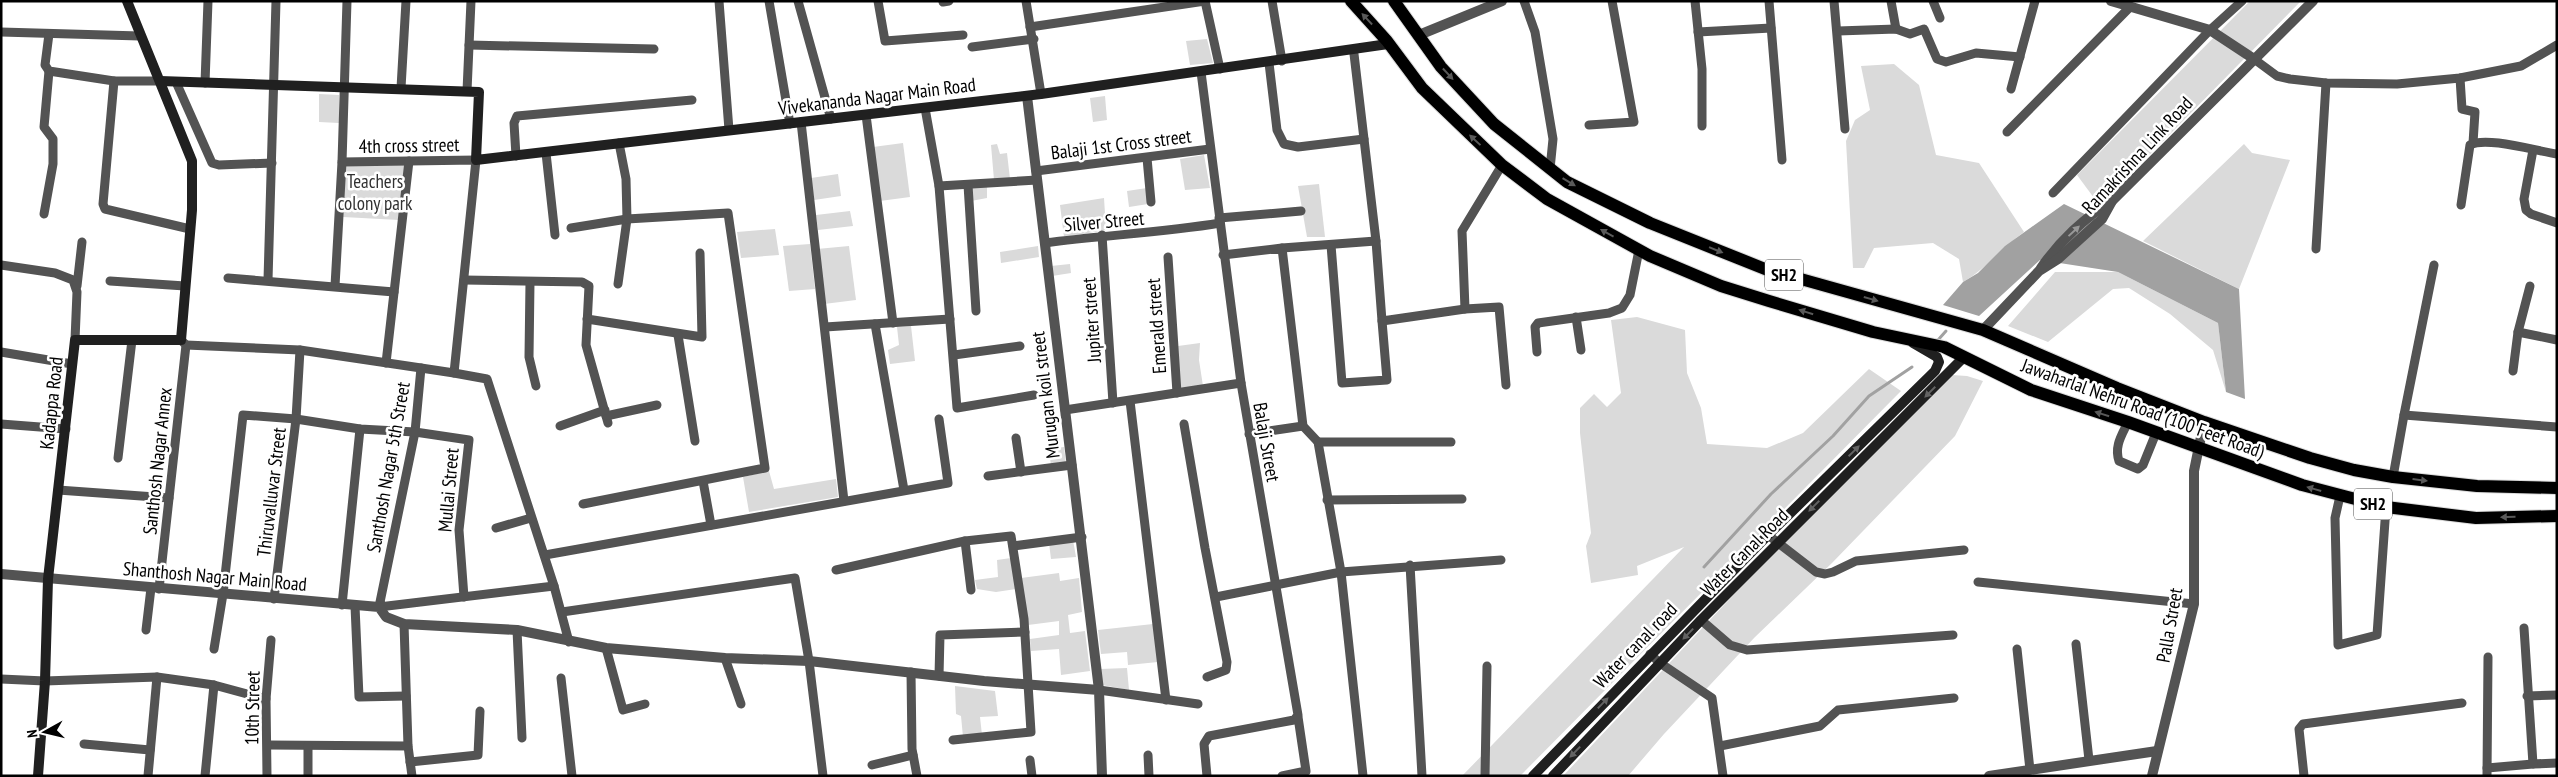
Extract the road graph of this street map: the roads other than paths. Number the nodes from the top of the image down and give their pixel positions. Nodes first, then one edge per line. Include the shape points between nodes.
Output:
1 (127, 1) edge
2 (208, 1) edge
3 (276, 1) edge
4 (347, 1) edge
5 (406, 1) edge
6 (471, 1) edge
7 (719, 1) edge
8 (769, 1) edge
9 (798, 1) edge
10 (878, 1) edge
11 (1026, 1) edge
12 (1205, 1) edge
13 (1272, 1) edge
14 (1351, 1) edge
15 (1394, 1) edge
16 (1524, 1) edge
17 (1612, 1) edge
18 (1696, 1) edge
19 (1769, 1) edge
20 (1834, 1) edge
21 (1891, 1) edge
22 (1933, 1) edge
23 (2035, 1) edge
24 (2111, 1) edge
25 (2242, 1) edge
26 (2313, 1) edge
27 (1496, 2) edge
28 (2130, 7) junction
29 (1940, 18) dead end
30 (1030, 27) junction
31 (1771, 28) junction
32 (1896, 29) junction
33 (2210, 30) junction
34 (1838, 31) junction
35 (1, 32) edge
36 (1698, 32) junction
37 (49, 34) junction
38 (962, 35) dead end
39 (1420, 35) junction
40 (140, 36) junction
41 (1034, 39) junction
42 (469, 45) junction
43 (2557, 45) edge
44 (1390, 47) junction
45 (972, 48) dead end
46 (654, 49) dead end
47 (1354, 52) junction
48 (2020, 58) junction
49 (2254, 59) junction
50 (1282, 61) junction
51 (1269, 62) junction
52 (1220, 69) junction
53 (49, 71) junction
54 (1201, 72) junction
55 (2460, 78) junction
56 (114, 81) junction
57 (160, 81) junction
58 (176, 82) junction
59 (205, 83) junction
60 (2326, 83) junction
61 (273, 85) junction
62 (344, 87) junction
63 (401, 88) junction
64 (2011, 88) dead end
65 (467, 91) junction
66 (1041, 94) junction
67 (1027, 96) junction
68 (692, 100) dead end
69 (925, 108) junction
70 (866, 115) junction
71 (831, 119) junction
72 (801, 122) junction
73 (790, 124) junction
74 (1589, 125) dead end
75 (1702, 126) dead end
76 (1845, 129) dead end
77 (729, 130) junction
78 (2007, 132) dead end
79 (1364, 139) junction
80 (2474, 143) junction
81 (619, 144) junction
82 (1210, 149) junction
83 (2533, 150) junction
84 (546, 153) junction
85 (2557, 154) edge
86 (516, 156) junction
87 (1147, 158) junction
88 (476, 160) junction
89 (1782, 160) dead end
90 (409, 161) junction
91 (272, 162) junction
92 (342, 162) junction
93 (1502, 166) junction
94 (1550, 169) junction
95 (1037, 175) junction
96 (968, 185) junction
97 (938, 186) junction
98 (2053, 193) dead end
99 (1151, 202) dead end
100 (2461, 205) dead end
101 (1301, 211) dead end
102 (44, 214) dead end
103 (627, 219) junction
104 (1219, 220) junction
105 (2557, 223) edge
106 (571, 228) dead end
107 (190, 229) junction
108 (1102, 235) junction
109 (555, 236) dead end
110 (1376, 241) junction
111 (82, 242) dead end
112 (1045, 243) junction
113 (1331, 245) junction
114 (1282, 248) junction
115 (2316, 249) dead end
116 (1639, 250) junction
117 (700, 253) dead end
118 (1224, 255) junction
119 (1168, 258) dead end
120 (2434, 265) dead end
121 (1, 266) edge
122 (228, 278) dead end
123 (268, 280) junction
124 (464, 280) junction
125 (110, 281) dead end
126 (530, 282) junction
127 (618, 284) dead end
128 (77, 286) junction
129 (185, 286) junction
130 (335, 286) junction
131 (2530, 286) dead end
132 (394, 292) junction
133 (1465, 309) junction
134 (976, 311) dead end
135 (1576, 316) junction
136 (587, 319) junction
137 (950, 319) junction
138 (1382, 321) junction
139 (893, 323) junction
140 (875, 324) junction
141 (825, 328) junction
142 (1983, 330) junction
143 (2518, 332) junction
144 (678, 335) junction
145 (75, 340) junction
146 (132, 340) junction
147 (1908, 340) junction
148 (2557, 340) edge
149 (184, 342) junction
150 (1020, 346) dead end
151 (300, 350) junction
152 (1581, 350) dead end
153 (1, 352) edge
154 (1537, 352) dead end
155 (954, 355) junction
156 (1964, 357) junction
157 (386, 363) junction
158 (72, 364) junction
159 (422, 368) junction
160 (2513, 372) dead end
161 (454, 373) junction
162 (1240, 383) junction
163 (1506, 385) dead end
164 (536, 386) dead end
165 (1177, 393) junction
166 (1034, 395) dead end
167 (1130, 401) junction
168 (1113, 403) junction
169 (657, 405) dead end
170 (1065, 410) junction
171 (2404, 415) junction
172 (606, 416) junction
173 (296, 419) junction
174 (939, 419) dead end
175 (2128, 422) junction
176 (2204, 422) junction
177 (1, 424) edge
178 (1184, 424) dead end
179 (560, 426) dead end
180 (1303, 426) junction
181 (2557, 428) edge
182 (66, 429) junction
183 (360, 429) junction
184 (414, 432) junction
185 (2156, 433) junction
186 (1249, 434) junction
187 (1016, 438) dead end
188 (695, 442) dead end
189 (1318, 442) junction
190 (1451, 442) dead end
191 (2198, 448) junction
192 (118, 458) dead end
193 (1072, 465) junction
194 (1021, 472) junction
195 (988, 476) dead end
196 (2393, 477) junction
197 (703, 481) junction
198 (2557, 488) edge
199 (58, 490) junction
200 (904, 490) junction
201 (2340, 496) junction
202 (169, 498) junction
203 (1462, 499) dead end
204 (1327, 500) junction
205 (844, 501) junction
206 (583, 504) dead end
207 (2386, 507) junction
208 (2557, 516) edge
209 (531, 518) junction
210 (711, 525) junction
211 (496, 528) dead end
212 (1768, 535) junction
213 (1081, 537) junction
214 (965, 541) junction
215 (1777, 543) junction
216 (1013, 546) junction
217 (1964, 550) dead end
218 (545, 554) junction
219 (1501, 560) dead end
220 (1410, 565) junction
221 (836, 570) dead end
222 (1341, 572) junction
223 (1, 574) edge
224 (48, 579) junction
225 (1978, 582) dead end
226 (1275, 584) junction
227 (554, 586) junction
228 (155, 589) junction
229 (971, 590) dead end
230 (223, 594) junction
231 (464, 597) junction
232 (1216, 597) junction
233 (274, 599) junction
234 (2194, 604) junction
235 (342, 605) junction
236 (354, 606) junction
237 (379, 607) junction
238 (562, 612) junction
239 (1701, 620) junction
240 (404, 624) junction
241 (2524, 628) dead end
242 (146, 630) dead end
243 (518, 630) junction
244 (1025, 632) junction
245 (1952, 635) dead end
246 (271, 640) dead end
247 (569, 642) junction
248 (2076, 644) dead end
249 (606, 648) junction
250 (214, 649) dead end
251 (2017, 649) dead end
252 (1650, 654) junction
253 (2488, 657) dead end
254 (725, 658) junction
255 (809, 660) junction
256 (1660, 663) junction
257 (1487, 666) dead end
258 (911, 672) junction
259 (939, 676) junction
260 (158, 677) junction
261 (1207, 677) dead end
262 (561, 678) dead end
263 (1, 679) edge
264 (45, 681) junction
265 (214, 685) junction
266 (1030, 685) junction
267 (1099, 690) junction
268 (2557, 695) edge
269 (406, 696) junction
270 (2527, 696) junction
271 (1954, 698) dead end
272 (266, 699) junction
273 (1166, 700) junction
274 (2462, 703) dead end
275 (645, 704) dead end
276 (740, 704) dead end
277 (1198, 704) dead end
278 (480, 711) dead end
279 (1298, 717) junction
280 (522, 738) dead end
281 (953, 740) dead end
282 (84, 744) dead end
283 (268, 745) junction
284 (308, 746) junction
285 (408, 746) junction
286 (1720, 746) junction
287 (150, 750) junction
288 (2157, 751) junction
289 (913, 755) junction
290 (1148, 755) dead end
291 (1030, 760) dead end
292 (2089, 760) junction
293 (410, 762) junction
294 (2557, 762) edge
295 (2533, 764) junction
296 (872, 766) dead end
297 (1542, 766) junction
298 (2030, 770) junction
299 (2487, 772) edge
300 (1554, 775) edge
301 (38, 776) edge
302 (148, 776) edge
303 (204, 776) edge
304 (267, 776) edge
305 (308, 776) edge
306 (412, 776) edge
307 (572, 776) edge
308 (823, 776) edge
309 (917, 776) edge
310 (1032, 776) edge
311 (1102, 776) edge
312 (1149, 776) edge
313 (1207, 776) edge
314 (1282, 776) edge
315 (1363, 776) edge
316 (1422, 776) edge
317 (1486, 776) edge
318 (1533, 776) edge
319 (1723, 776) edge
320 (1989, 776) edge
321 (2152, 776) edge
322 (2304, 776) edge

1 - 40 main road
2 - 59 street
3 - 61 street
4 - 62 street
5 - 63 street
6 - 42 street
7 - 77 street
8 - 73 street
9 - 71 street
10 - 38 street via 885,41
11 - 30 street
12 - 30 street
12 - 52 street
13 - 50 street
44 -> 14 main road, Jawaharlal Nehru Road (100 Feet Road) / SH2
15 - 39 main road, Jawaharlal Nehru Road (100 Feet Road) / SH2
16 - 94 street via 1540,58 1553,138
17 - 74 street via 1634,122
18 - 36 street
19 - 31 street
20 - 34 street
21 - 32 street
22 - 29 street
23 - 48 street
24 - 28 street
25 - 33 street
26 - 49 street, Ramakrishna Link Road
27 - 39 street
28 - 33 street
28 - 78 street
30 - 41 street
31 - 36 street
31 - 89 street
32 - 34 street
32 - 48 street via 1910,34 1924,29 1937,59 1946,62 1976,53
33 - 49 street
33 - 98 street
34 - 76 street
35 - 37 street
36 - 75 street
37 - 40 street
37 - 53 street via 45,64
39 -> 94 main road, Jawaharlal Nehru Road (100 Feet Road) / SH2 via 1441,67 1494,124
40 - 57 main road
41 - 45 street
41 - 66 street
42 - 46 street
42 - 65 street
43 - 55 street via 2521,66
44 - 47 main road
93 -> 44 main road, Jawaharlal Nehru Road (100 Feet Road) / SH2 via 1422,88
47 - 50 main road
47 - 50 main road
47 - 79 street
48 - 64 street
49 - 60 street via 2277,76
49 - 142 street, Ramakrishna Link Road
50 - 51 main road, Vivekananda Nagar Main Road
51 - 52 main road, Vivekananda Nagar Main Road
51 - 79 street via 1277,130 1284,144 1298,147
52 - 54 main road, Vivekananda Nagar Main Road
53 - 56 street
53 - 102 street via 44,127 53,139 53,164
54 - 66 main road, Vivekananda Nagar Main Road
54 - 82 street, Balaji Street
55 - 60 street via 2397,84
55 - 80 street via 2462,109 2475,112
56 - 57 street
56 - 107 street via 105,208
57 - 58 main road
57 - 107 main road via 192,161
58 - 59 main road
58 - 91 street via 212,163
59 - 61 main road
60 - 115 street
61 - 62 main road
61 - 91 street
62 - 63 main road
62 - 92 street
63 - 65 main road
65 - 88 main road via 479,92
66 - 67 main road, Vivekananda Nagar Main Road
67 - 69 main road, Vivekananda Nagar Main Road
67 - 95 street, Murugan koil street
68 - 86 street via 516,116
69 - 70 main road, Vivekananda Nagar Main Road
69 - 97 street
70 - 71 main road, Vivekananda Nagar Main Road
70 - 139 street
71 - 72 main road, Vivekananda Nagar Main Road
72 - 73 main road, Vivekananda Nagar Main Road
72 - 141 street
73 - 77 main road, Vivekananda Nagar Main Road
77 - 81 main road, Vivekananda Nagar Main Road
79 - 110 street
80 - 83 street via 2487,142
80 - 100 street via 2470,145
81 - 84 main road, Vivekananda Nagar Main Road
81 - 103 street via 626,179
82 - 87 street, Balaji 1st Cross street
82 - 104 street, Balaji Street
83 - 85 street
83 - 105 street via 2524,198 2526,210
84 - 86 main road, Vivekananda Nagar Main Road
84 - 109 street
86 - 88 main road, Vivekananda Nagar Main Road
87 - 95 street, Balaji 1st Cross street
87 - 99 street
88 - 90 street, 4th cross street
88 - 124 street
90 - 92 street, 4th cross street
90 - 132 street
91 - 123 street
92 - 130 street
116 -> 93 main road, Jawaharlal Nehru Road (100 Feet Road) / SH2 via 1548,199
93 - 133 street via 1462,231
94 -> 142 main road, Jawaharlal Nehru Road (100 Feet Road) / SH2 via 1567,182 1633,216 1765,269
95 - 96 street, Balaji 1st Cross street
95 - 112 street, Murugan koil street
96 - 97 street, Balaji 1st Cross street
96 - 134 street
97 - 137 street
101 - 104 street, Silver Street
103 - 106 street
103 - 127 street
103 - 197 street via 728,213 765,468
104 - 108 street, Silver Street via 1166,232
104 - 118 street, Balaji Street
107 - 129 main road
108 - 112 street, Silver Street
108 - 168 street, Jupiter street
110 - 113 street
110 - 138 street
111 - 128 street
112 - 170 street, Murugan koil street
113 - 114 street
113 - 138 street via 1342,383 1387,380
114 - 118 street
114 - 180 street
116 - 135 street via 1630,295 1622,308 1609,313
147 -> 116 main road, Jawaharlal Nehru Road (100 Feet Road) / SH2 via 1720,286
117 - 144 street via 702,337
118 - 162 street, Balaji Street
119 - 165 street, Emerald street
120 - 171 street
121 - 128 street via 65,275
122 - 123 street
123 - 130 street
124 - 126 street
124 - 161 street
125 - 129 street
126 - 136 street via 582,282 588,286
126 - 164 street via 530,356
128 - 145 street
129 - 149 main road
130 - 132 street
131 - 143 street
132 - 157 street
133 - 138 street
133 - 163 street via 1499,307
135 - 152 street
135 - 154 street via 1538,323 1535,327
136 - 144 street
136 - 172 street via 586,345
137 - 139 street
137 - 155 street
139 - 140 street
140 - 141 street
140 - 200 street
141 - 205 street
142 - 176 main road, Jawaharlal Nehru Road (100 Feet Road) / SH2
143 - 148 street
143 - 160 street
144 - 188 street
145 - 146 main road, Kadappa Road
145 - 158 main road, Kadappa Road
146 - 149 main road, Kadappa Road
146 - 192 street
147 - 156 main road, Jawaharlal Nehru Road (100 Feet Road) / SH2 via 1944,347
212 -> 147 main road, Water canal road via 1935,371 1939,362 1937,357
149 - 151 street
149 - 202 street, Santhosh Nagar Annex
150 - 155 street
151 - 157 street
151 - 173 street, Thiruvalluvar Street
153 - 158 street
155 - 166 street via 957,408
175 -> 156 main road, Jawaharlal Nehru Road (100 Feet Road) / SH2 via 2031,390
156 -> 215 main road, Water Canal Road
157 - 159 street
158 - 182 main road, Kadappa Road
159 - 161 street, Santhosh Nagar 5th Street
159 - 184 street, Santhosh Nagar 5th Street
161 - 209 street, Santhosh Nagar 5th Street via 488,379
162 - 165 street
162 - 186 street, Balaji Street
165 - 167 street
167 - 168 street
167 - 273 street
168 - 170 street
169 - 172 street
170 - 193 street, Murugan koil street
171 - 181 street
171 - 196 street
172 - 179 street
173 - 183 street
173 - 230 street via 243,416
173 - 233 street, Thiruvalluvar Street
174 - 200 street via 948,483
175 - 185 main road, Jawaharlal Nehru Road (100 Feet Road) / SH2
175 - 185 street via 2117,446 2117,454 2120,461 2131,467 2138,469 2143,465
176 - 191 street, Palla Street
176 - 196 main road, Jawaharlal Nehru Road (100 Feet Road) / SH2 via 2310,458
177 - 182 street
178 - 232 street
180 - 186 street
180 - 189 street
182 - 199 main road, Kadappa Road
183 - 184 street
183 - 235 street
184 - 231 street, Mullai Street via 469,440 459,530
184 - 237 street, Santhosh Nagar 5th Street
185 - 191 main road, Jawaharlal Nehru Road (100 Feet Road) / SH2
186 - 226 street, Balaji Street
187 - 194 street
189 - 190 street
189 - 204 street
201 -> 191 main road, Jawaharlal Nehru Road (100 Feet Road) / SH2
191 - 234 street, Palla Street via 2194,471
193 - 194 street
193 - 213 street, Murugan koil street
194 - 195 street
196 -> 198 main road, Jawaharlal Nehru Road (100 Feet Road) / SH2 via 2477,486
197 - 206 street
197 - 210 street
199 - 202 street
199 - 224 main road, Kadappa Road
200 - 205 street
201 - 207 main road, Jawaharlal Nehru Road (100 Feet Road) / SH2
201 - 207 street via 2334,518 2338,645 2377,635
202 - 228 street, Santhosh Nagar Annex
203 - 204 street
204 - 222 street
205 - 210 street
208 -> 207 main road, Jawaharlal Nehru Road (100 Feet Road) / SH2 via 2476,518
209 - 211 street
209 - 218 street
210 - 218 street
212 - 215 street
212 - 252 main road, Water canal road
213 - 216 street
213 - 267 street, Murugan koil street
214 - 216 street via 1011,536
214 - 221 street
214 - 229 street
215 - 217 street via 1816,572 1825,574 1856,561
215 - 239 main road, Water Canal Road
216 - 244 street
218 - 227 street
219 - 220 street
220 - 222 street
220 - 316 street
222 - 226 street
222 - 315 street
223 - 224 street, Shanthosh Nagar Main Road
224 - 228 street, Shanthosh Nagar Main Road
224 - 264 main road, Kadappa Road
225 - 234 street
226 - 232 street
226 - 279 street, Balaji Street
227 - 231 street
227 - 238 street
228 - 230 street, Shanthosh Nagar Main Road
228 - 242 street, Santhosh Nagar Annex
230 - 233 street, Shanthosh Nagar Main Road
230 - 250 street
231 - 237 street
232 - 261 street via 1227,662 1226,670
233 - 235 street, Shanthosh Nagar Main Road
234 - 288 street, Palla Street
235 - 236 street, Shanthosh Nagar Main Road
236 - 237 street, Shanthosh Nagar Main Road
236 - 269 street via 359,697
237 - 240 street via 386,617
238 - 247 street
238 - 255 street via 795,578
239 - 245 street via 1730,645 1747,650
239 -> 256 main road, Water Canal Road
240 - 243 street
240 - 269 street
241 - 270 street
243 - 247 street
243 - 280 street
244 - 259 street via 940,635
244 - 266 street
246 - 272 street, 10th Street
247 - 249 street
248 - 292 street
249 - 254 street
249 - 275 street via 623,710
251 - 298 street
252 - 256 street
297 -> 252 main road, Water canal road
253 - 299 street
254 - 255 street
254 - 276 street
255 - 258 street
255 - 308 street
256 - 286 street via 1712,698
256 -> 300 main road, Water Canal Road
257 - 317 street
258 - 259 street
258 - 289 street
259 - 266 street
260 - 264 street
260 - 265 street
260 - 287 street
262 - 307 street
263 - 264 street
264 - 301 main road, Kadappa Road
265 - 272 street
265 - 303 street
266 - 267 street
266 - 281 street via 1031,732
267 - 273 street
267 - 311 street, Murugan koil street
268 - 270 street
269 - 285 street
270 - 295 street
271 - 286 street via 1838,710 1820,726
272 - 283 street, 10th Street
273 - 277 street
274 - 322 street via 2303,720 2299,729
278 - 293 street via 478,755
279 - 313 street via 1209,736 1204,744
279 - 314 street via 1306,771
282 - 287 street
283 - 284 street
283 - 304 street, 10th Street
284 - 285 street
284 - 305 street
285 - 293 street
286 - 319 street
287 - 302 street
288 - 292 street
288 - 321 street, Palla Street
289 - 296 street
289 - 309 street
290 - 312 street
291 - 310 street
292 - 298 street
293 - 306 street
294 - 295 street
295 - 299 street
297 - 300 street
297 - 318 main road, Water canal road
298 - 320 street

